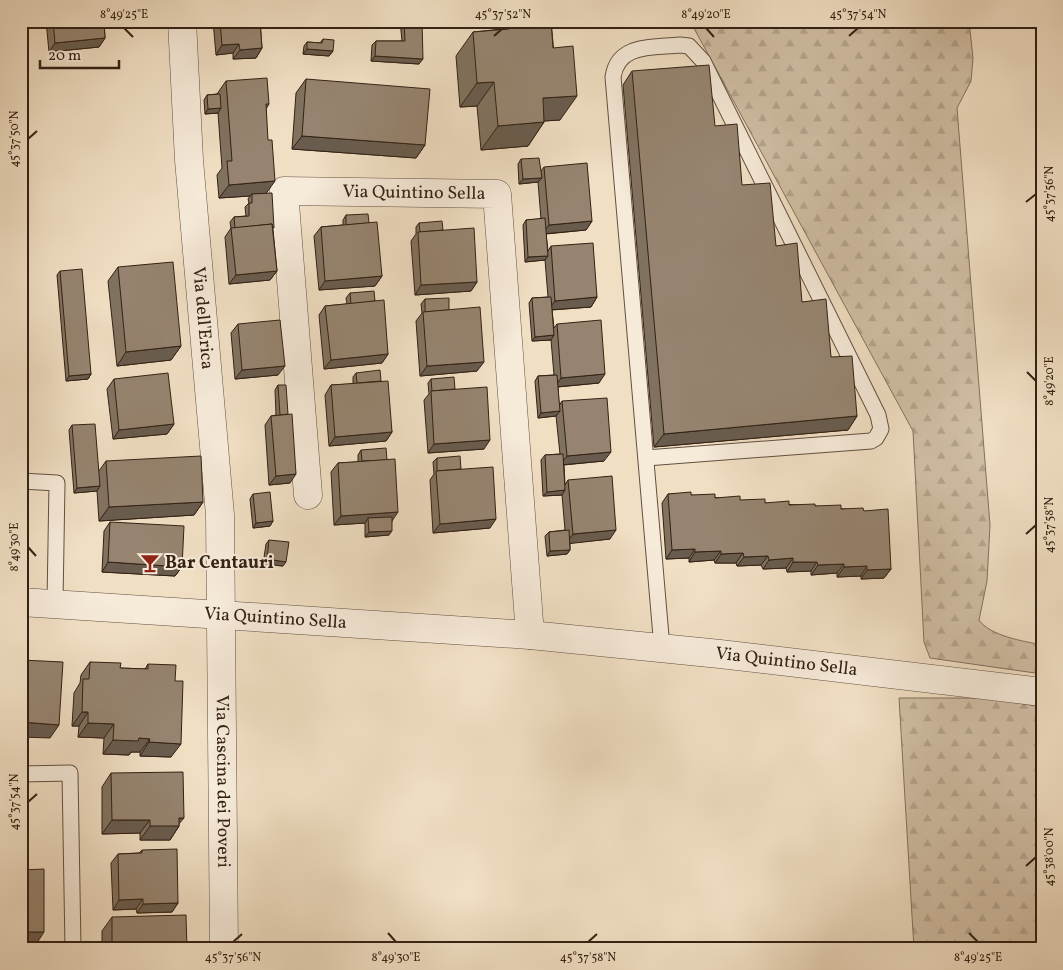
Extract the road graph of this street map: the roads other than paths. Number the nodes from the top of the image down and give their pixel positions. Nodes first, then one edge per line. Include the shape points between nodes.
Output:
1 (182, 21) edge
2 (646, 458) junction
3 (21, 482) edge
4 (308, 495) dead end
5 (21, 602) edge
6 (55, 603) junction
7 (222, 615) junction
8 (530, 635) junction
9 (662, 648) junction
10 (1042, 692) edge
11 (21, 774) edge
12 (73, 949) edge
13 (224, 949) edge

1 - 7 street, Via dell'Erica via 190,170 220,515
2 - 2 lane via 872,441 882,429 878,415 703,61 688,46 680,44 629,52 621,58 613,77
2 - 9 lane
3 - 6 lane via 58,483
4 - 8 street, Via Quintino Sella via 284,191 497,194
5 - 6 street, Via Quintino Sella
6 - 7 street, Via Quintino Sella
7 - 8 street, Via Quintino Sella
7 - 13 street, Via Cascina dei Poveri
8 - 9 street, Via Quintino Sella
9 - 10 street, Via Quintino Sella
11 - 12 lane via 70,773

